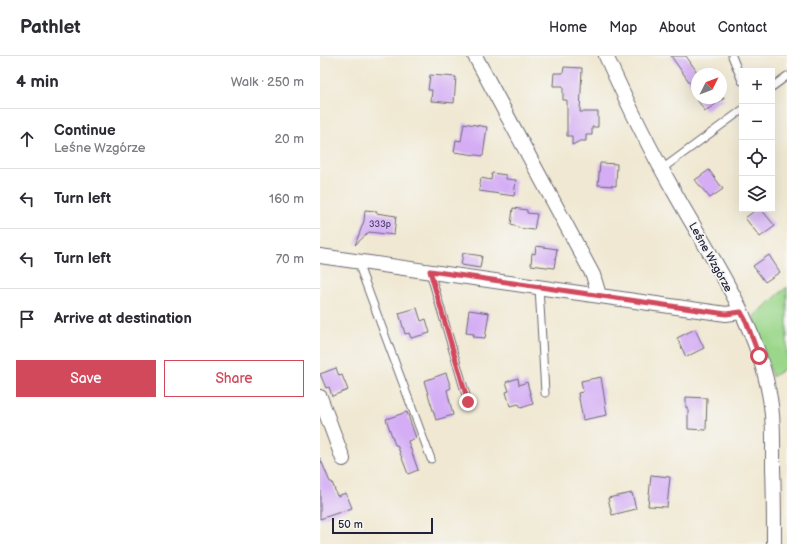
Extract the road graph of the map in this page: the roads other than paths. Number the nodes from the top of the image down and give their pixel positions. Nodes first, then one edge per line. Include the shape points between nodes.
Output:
1 (476, 56) edge
2 (606, 56) edge
3 (732, 56) edge
4 (739, 74) edge
5 (787, 76) edge
6 (775, 85) edge
7 (739, 112) edge
8 (662, 169) junction
9 (320, 256) edge
10 (362, 262) junction
11 (430, 271) junction
12 (539, 286) junction
13 (599, 295) junction
14 (741, 312) junction
15 (545, 392) dead end
16 (320, 397) edge
17 (468, 402) dead end
18 (344, 459) dead end
19 (431, 459) dead end
20 (774, 544) edge

1 - 13 street via 592,275
2 - 8 street, Leśne Wzgórze
3 - 4 lane
5 - 6 lane
7 - 8 lane
8 - 14 street, Leśne Wzgórze
9 - 10 street
10 - 11 street
10 - 19 lane via 361,272
11 - 12 street
11 - 17 lane
12 - 13 street
12 - 15 lane
13 - 14 street via 726,314
14 - 20 street, Leśne Wzgórze via 759,356 769,393 773,429
16 - 18 street

